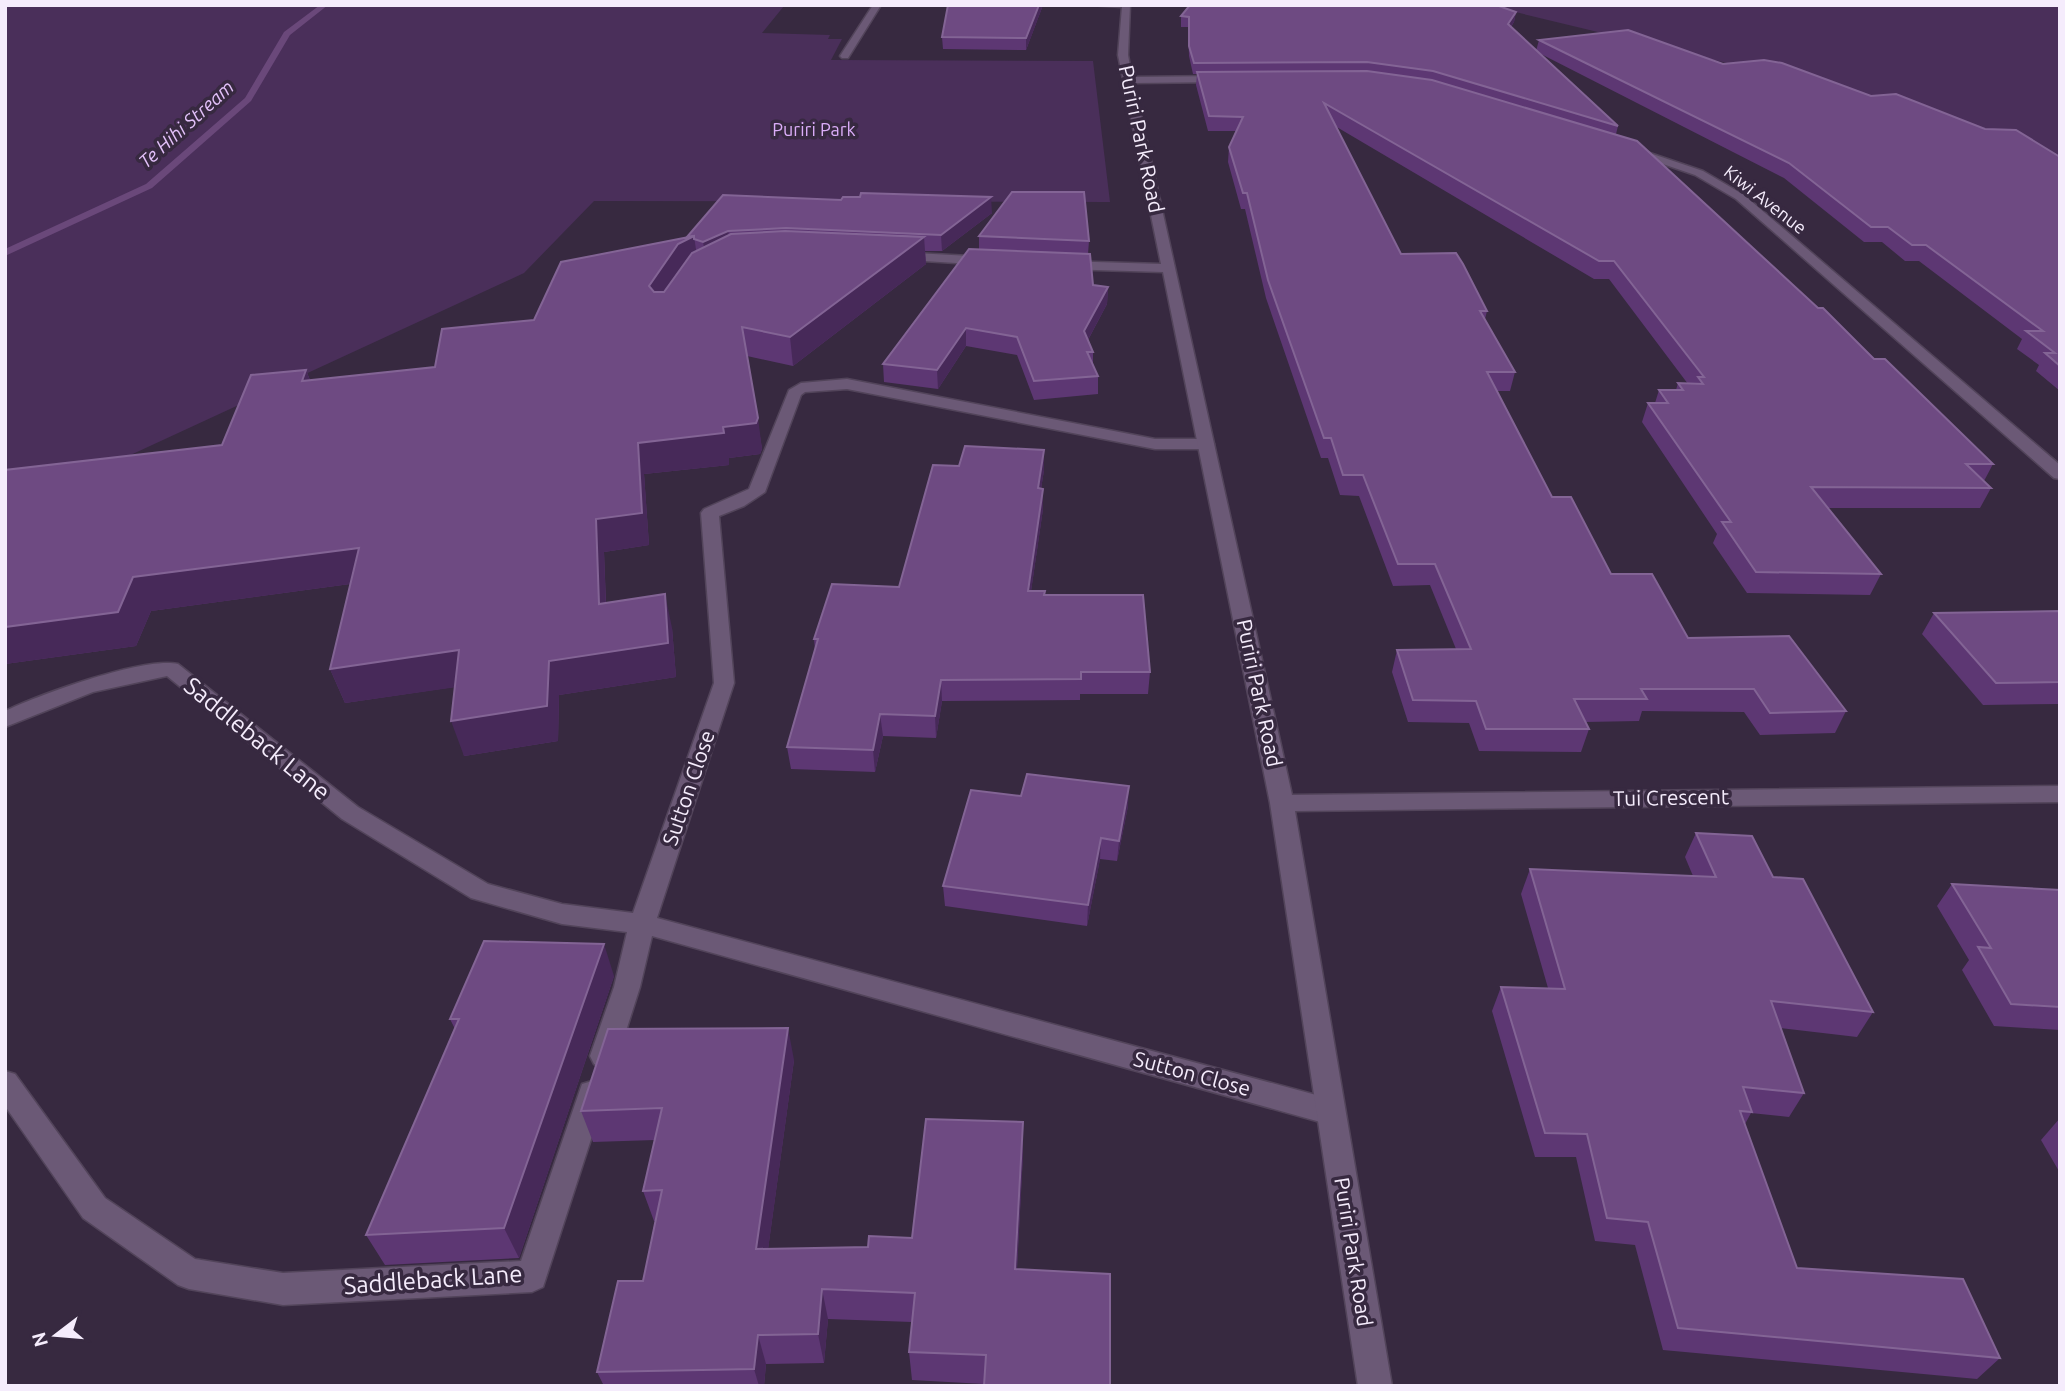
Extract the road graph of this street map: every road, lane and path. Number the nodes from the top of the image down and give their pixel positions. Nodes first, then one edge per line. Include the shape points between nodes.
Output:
1 (877, 5) edge
2 (1093, 5) edge
3 (1126, 5) edge
4 (845, 56) dead end
5 (1235, 79) edge
6 (1129, 80) junction
7 (1614, 144) edge
8 (884, 256) edge
9 (1007, 262) edge
10 (1048, 264) edge
11 (1168, 268) junction
12 (1206, 444) junction
13 (2060, 474) edge
14 (5, 720) edge
15 (2060, 794) edge
16 (1282, 803) junction
17 (642, 923) junction
18 (5, 1083) edge
19 (1331, 1112) junction
20 (1375, 1386) edge

1 - 4 street
2 - 3 street
3 - 6 street, Puriri Park Road via 1123,55
5 - 6 street
6 - 11 street, Puriri Park Road
7 - 13 street, Kiwi Avenue via 1699,173 1740,197
8 - 9 street
10 - 11 street
11 - 12 street, Puriri Park Road
12 - 16 street, Puriri Park Road
12 - 17 street, Sutton Close via 1155,444 847,384 801,388 794,393 756,492 710,513 724,683
14 - 17 street, Saddleback Lane via 96,684 171,669 349,813 480,891 562,914
15 - 16 street, Tui Crescent
16 - 19 street, Puriri Park Road
17 - 18 street, Saddleback Lane via 627,987 532,1276 283,1289 189,1274 94,1208
17 - 19 street, Sutton Close
19 - 20 street, Puriri Park Road

